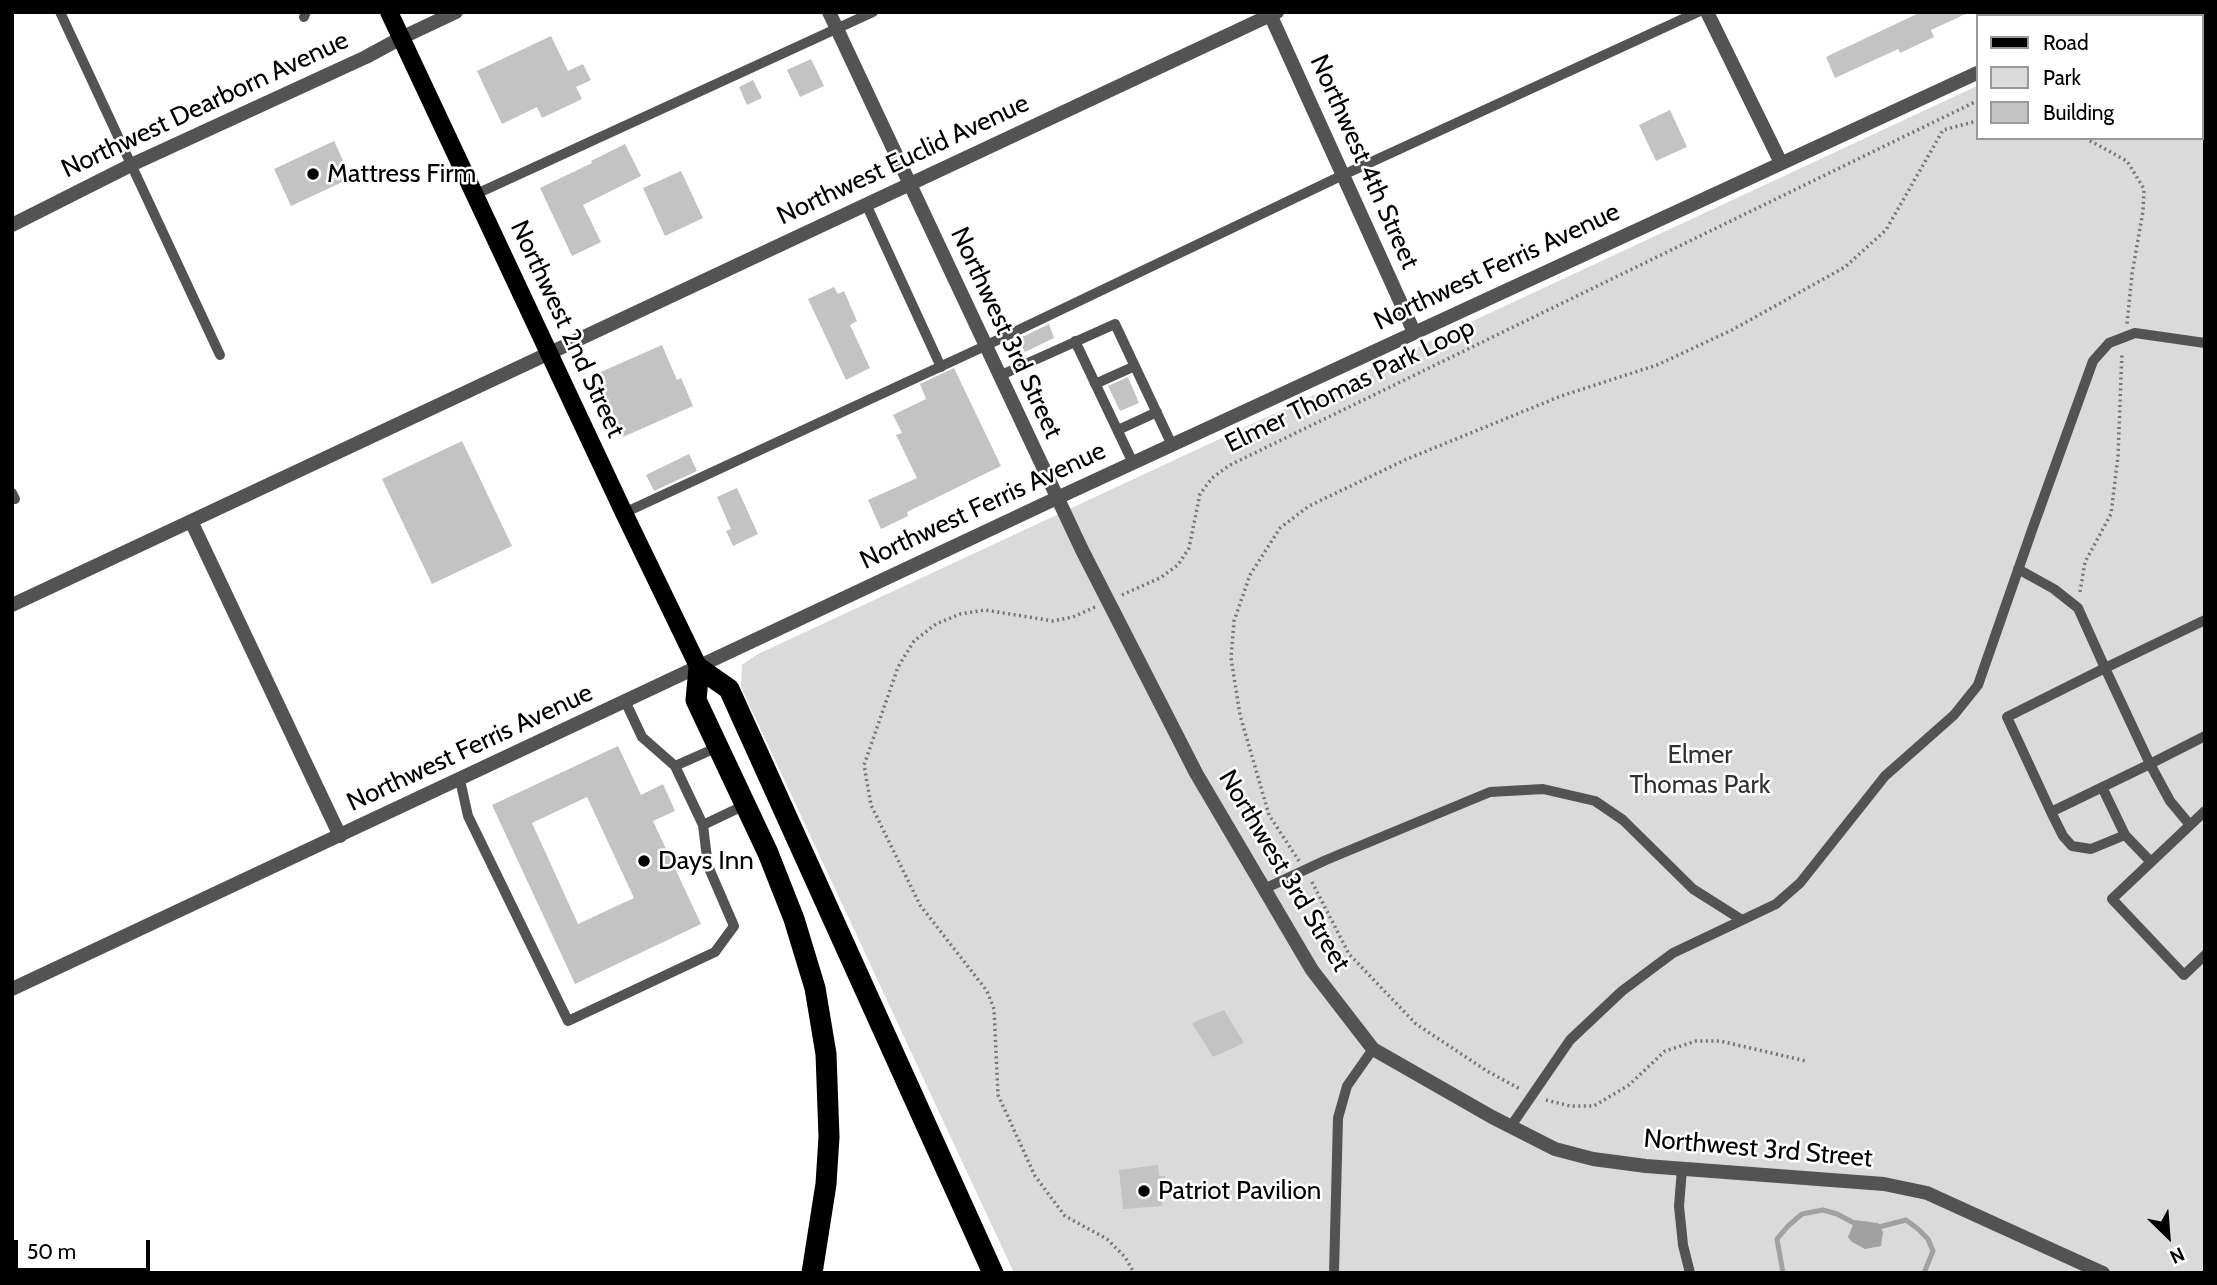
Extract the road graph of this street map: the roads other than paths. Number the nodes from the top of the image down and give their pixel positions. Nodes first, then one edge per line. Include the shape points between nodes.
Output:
1 (60, 12) edge
2 (389, 12) edge
3 (456, 12) edge
4 (829, 12) edge
5 (873, 12) edge
6 (1698, 12) edge
7 (1707, 12) edge
8 (1272, 13) edge
9 (837, 29) junction
10 (401, 38) junction
11 (1976, 73) edge
12 (1781, 163) junction
13 (131, 165) junction
14 (1343, 175) junction
15 (910, 184) junction
16 (474, 195) junction
17 (866, 204) junction
18 (12, 225) edge
19 (1414, 332) junction
20 (1076, 341) junction
21 (2205, 343) edge
22 (985, 346) junction
23 (549, 352) junction
24 (220, 355) dead end
25 (941, 366) junction
26 (1135, 366) junction
27 (999, 376) junction
28 (1096, 384) junction
29 (1157, 412) junction
30 (1118, 430) junction
31 (1172, 445) junction
32 (1133, 463) junction
33 (1057, 499) junction
34 (624, 513) junction
35 (191, 521) junction
36 (2018, 569) junction
37 (12, 605) edge
38 (2205, 620) edge
39 (699, 668) junction
40 (2105, 668) junction
41 (626, 703) junction
42 (2205, 736) edge
43 (718, 747) junction
44 (2150, 764) junction
45 (675, 766) junction
46 (460, 780) junction
47 (2102, 787) junction
48 (745, 805) junction
49 (2205, 811) edge
50 (2051, 812) junction
51 (703, 825) junction
52 (2190, 825) junction
53 (2125, 835) junction
54 (340, 836) junction
55 (2151, 862) junction
56 (1264, 889) junction
57 (1742, 920) junction
58 (2205, 955) edge
59 (12, 989) edge
60 (1373, 1049) junction
61 (1511, 1126) junction
62 (1682, 1169) junction
63 (812, 1273) edge
64 (993, 1273) edge
65 (1334, 1273) edge
66 (1690, 1273) edge
67 (2103, 1273) edge

1 - 13 lane
2 - 10 main road, Northwest 2nd Street
3 - 10 street, Northwest Dearborn Avenue
4 - 9 street, Northwest 3rd Street
5 - 9 lane
6 - 14 lane
7 - 12 street
8 - 14 street, Northwest 4th Street
8 - 15 street, Northwest Euclid Avenue
9 - 15 street, Northwest 3rd Street
9 - 16 lane
10 - 13 street, Northwest Dearborn Avenue
10 - 16 main road, Northwest 2nd Street
11 - 12 street, Northwest Ferris Avenue
12 - 19 street, Northwest Ferris Avenue
13 - 18 street, Northwest Dearborn Avenue
13 - 24 lane
14 - 19 street, Northwest 4th Street
14 - 22 lane
15 - 17 street, Northwest Euclid Avenue
15 - 22 street, Northwest 3rd Street
16 - 23 main road, Northwest 2nd Street
17 - 23 street, Northwest Euclid Avenue
17 - 25 lane
19 - 31 street, Northwest Ferris Avenue
20 - 26 lane via 1115,324
20 - 27 lane
20 - 28 lane
21 - 36 lane via 2134,333 2109,343 2094,362
22 - 25 lane
22 - 27 street, Northwest 3rd Street
23 - 34 main road, Northwest 2nd Street
23 - 35 street, Northwest Euclid Avenue
25 - 34 lane
26 - 28 lane
26 - 29 lane
27 - 33 street, Northwest 3rd Street
28 - 30 lane
29 - 30 lane
29 - 31 lane
30 - 32 lane
31 - 32 street, Northwest Ferris Avenue
32 - 33 street, Northwest Ferris Avenue
33 - 39 street, Northwest Ferris Avenue
33 - 56 street, Northwest 3rd Street via 1196,773
34 - 39 main road, Northwest 2nd Street
35 - 37 street, Northwest Euclid Avenue
35 - 54 street
36 - 40 lane via 2078,608
36 - 57 lane via 1978,685 1954,715 1885,776 1800,883 1776,904
38 - 40 lane
39 - 41 street, Northwest Ferris Avenue
39 - 43 highway via 696,701
39 - 64 highway via 729,689
40 - 44 lane
40 - 50 lane via 2007,717
41 - 45 lane via 642,737
41 - 46 street, Northwest Ferris Avenue
42 - 44 lane
43 - 45 lane
43 - 48 highway
44 - 47 lane
44 - 52 lane via 2170,801
45 - 51 lane
46 - 51 lane via 468,816 568,1021 715,952 734,926 708,866
46 - 54 street, Northwest Ferris Avenue
47 - 50 lane
47 - 53 lane
48 - 51 lane
48 - 63 highway via 794,919 815,988 826,1054 826,1184
49 - 52 lane
50 - 53 lane via 2072,846 2091,849
52 - 55 lane
53 - 55 lane
54 - 59 street, Northwest Ferris Avenue
55 - 58 lane via 2112,899 2184,975
56 - 57 lane via 1490,792 1543,789 1595,801 1623,820 1693,889
56 - 60 street, Northwest 3rd Street via 1312,971
57 - 61 lane via 1674,953 1622,991 1570,1040
60 - 61 street, Northwest 3rd Street
60 - 65 lane via 1347,1086 1338,1118
61 - 62 street, Northwest 3rd Street via 1555,1149 1593,1159
62 - 66 lane via 1679,1206
62 - 67 street, Northwest 3rd Street via 1884,1184 1927,1193

